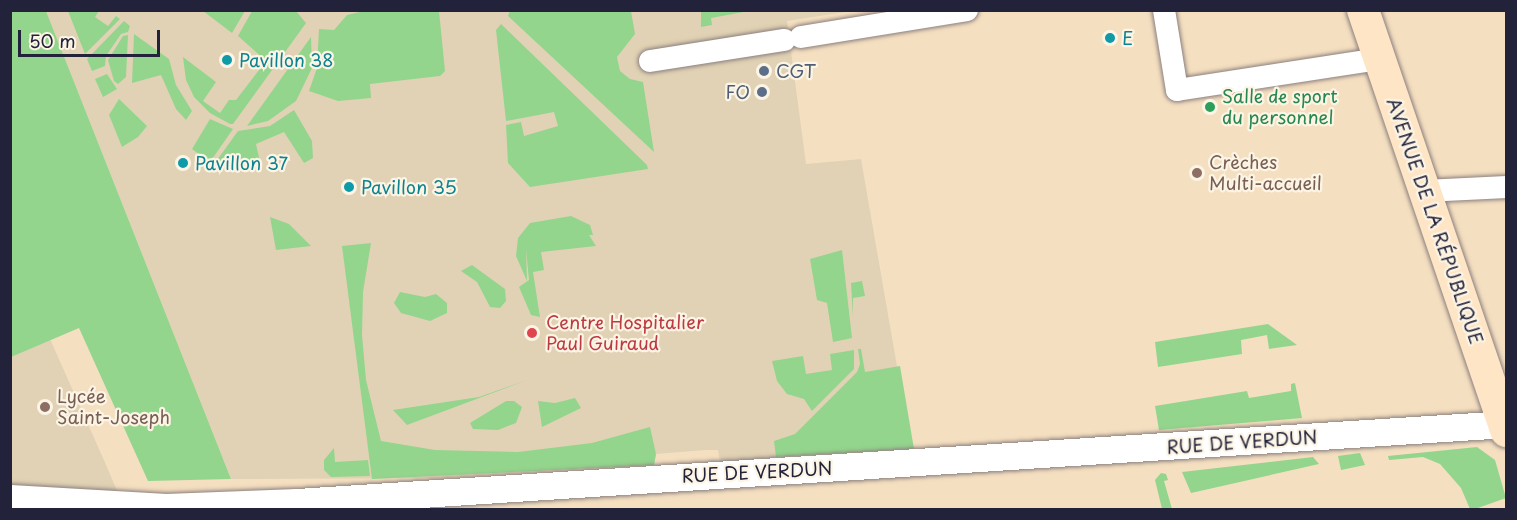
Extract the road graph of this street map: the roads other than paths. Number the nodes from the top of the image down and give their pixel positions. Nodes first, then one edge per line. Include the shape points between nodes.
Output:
1 (967, 10) edge
2 (1164, 10) edge
3 (1364, 10) edge
4 (1380, 60) junction
5 (651, 61) dead end
6 (1506, 188) edge
7 (1425, 191) junction
8 (1506, 426) edge
9 (10, 498) edge
10 (330, 505) edge

1 - 5 street
2 - 4 street via 1178,90
3 - 4 main road, AVENUE DE LA RÉPUBLIQUE
4 - 7 main road, AVENUE DE LA RÉPUBLIQUE
6 - 7 street
7 - 8 main road, AVENUE DE LA RÉPUBLIQUE
8 - 10 street, RUE DE VERDUN
9 - 10 street, RUE DE VERDUN via 166,507

